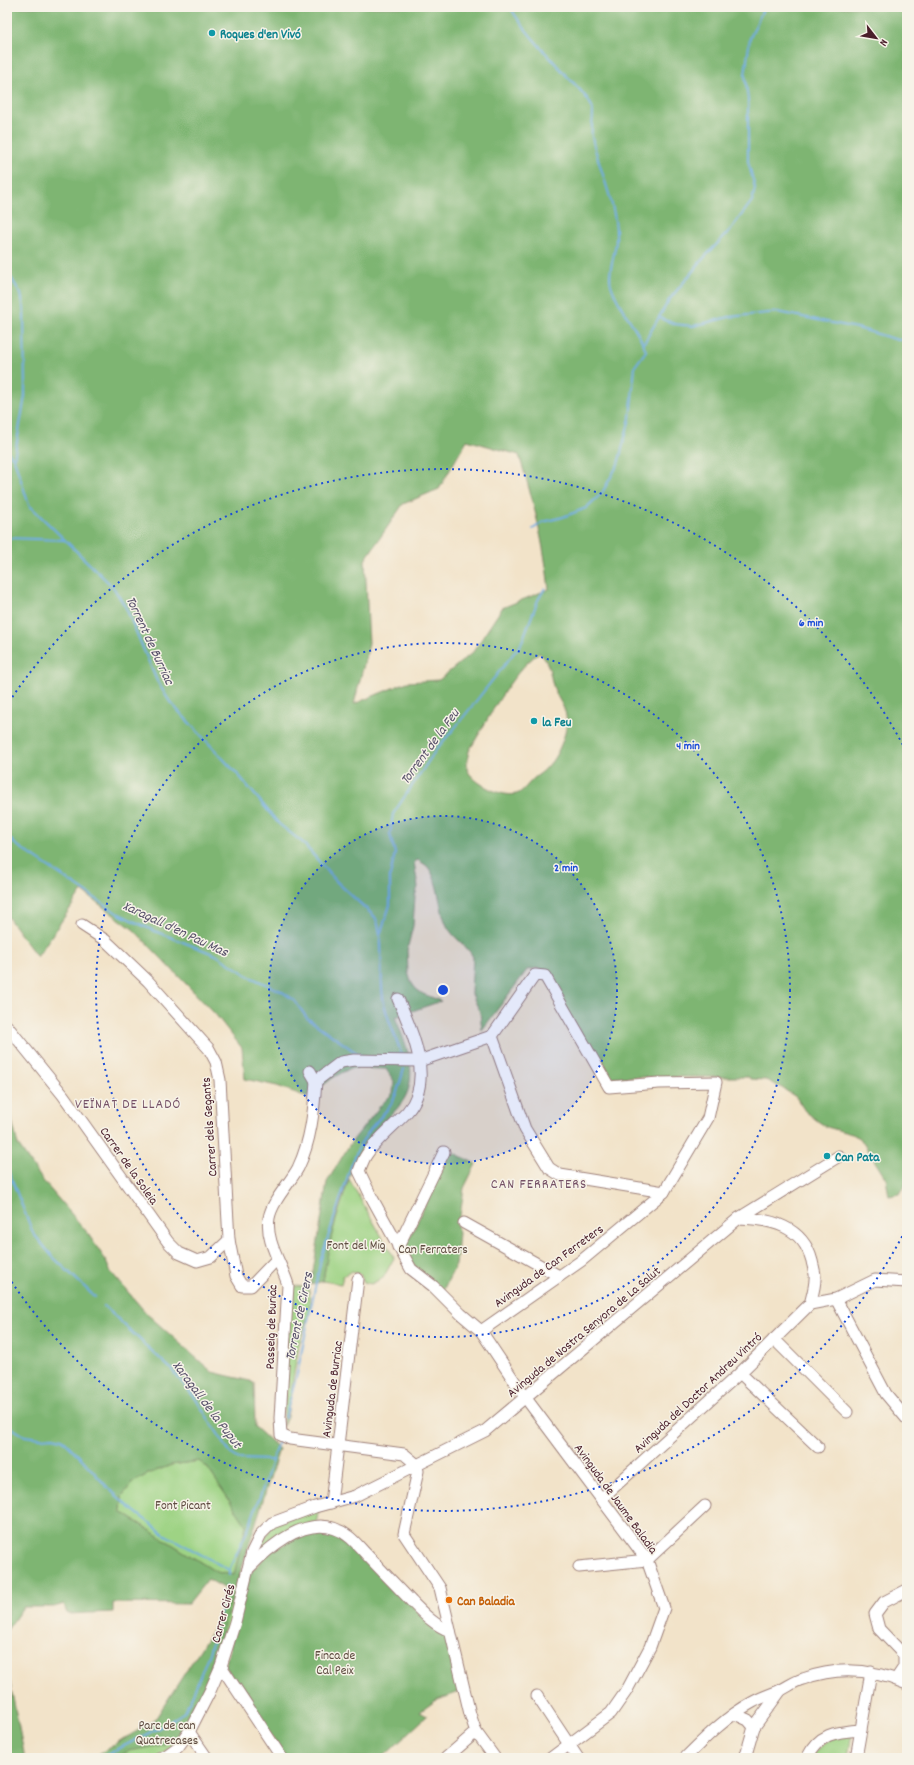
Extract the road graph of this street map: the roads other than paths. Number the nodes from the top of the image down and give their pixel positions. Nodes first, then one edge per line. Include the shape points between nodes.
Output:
1 (82, 925) dead end
2 (398, 999) dead end
3 (7, 1026) edge
4 (492, 1036) junction
5 (419, 1061) junction
6 (310, 1071) dead end
7 (316, 1081) junction
8 (444, 1152) dead end
9 (839, 1156) dead end
10 (664, 1192) junction
11 (739, 1218) junction
12 (464, 1223) dead end
13 (230, 1240) junction
14 (398, 1246) junction
15 (276, 1259) junction
16 (559, 1276) junction
17 (358, 1279) dead end
18 (907, 1282) edge
19 (836, 1299) junction
20 (810, 1304) junction
21 (481, 1331) junction
22 (774, 1339) junction
23 (740, 1373) junction
24 (525, 1397) junction
25 (847, 1412) dead end
26 (907, 1419) edge
27 (338, 1446) junction
28 (818, 1447) dead end
29 (416, 1464) junction
30 (601, 1499) junction
31 (331, 1503) junction
32 (705, 1506) dead end
33 (647, 1560) junction
34 (579, 1567) dead end
35 (247, 1570) junction
36 (907, 1590) edge
37 (450, 1631) junction
38 (896, 1646) junction
39 (907, 1654) edge
40 (221, 1666) junction
41 (871, 1672) junction
42 (896, 1679) junction
43 (907, 1684) edge
44 (781, 1690) junction
45 (537, 1696) dead end
46 (735, 1714) junction
47 (754, 1727) junction
48 (861, 1730) junction
49 (190, 1732) junction
50 (476, 1732) junction
51 (569, 1745) junction
52 (459, 1753) edge
53 (159, 1758) edge
54 (207, 1758) edge
55 (282, 1758) edge
56 (446, 1758) edge
57 (495, 1758) edge
58 (551, 1758) edge
59 (578, 1758) edge
60 (685, 1758) edge
61 (745, 1758) edge
62 (807, 1758) edge
63 (856, 1758) edge

1 - 13 street, Carrer dels Gegants via 105,940 148,981 199,1036 216,1062 220,1080
2 - 5 street, Avinguda de Jaume Baladia via 410,1026
3 - 13 street, Carrer de la Soleia via 63,1095 168,1242 179,1253 197,1261 211,1257
4 - 5 street
4 - 10 street via 525,1129 549,1168 560,1175
4 - 10 street, Avinguda de Can Ferreters via 535,975 545,976 609,1087 716,1082 708,1118
5 - 7 street via 342,1062
5 - 14 street, Avinguda de Jaume Baladia via 419,1087 415,1099 365,1156 359,1171
6 - 7 street
7 - 15 street, Passeig de Buriac via 308,1138 298,1167 274,1205 269,1218
8 - 14 street
9 - 11 street, Avinguda de Nostra Senyora de La Salut
10 - 16 street, Avinguda de Can Ferreters via 581,1261
11 - 20 street via 759,1218 780,1224 794,1232 809,1251 816,1278
11 - 24 street, Avinguda de Nostra Senyora de La Salut
12 - 16 street
13 - 15 street, Carrer dels Gegants via 236,1276 242,1286 251,1286
14 - 21 street, Avinguda de Jaume Baladia via 411,1269
15 - 27 street, Passeig de Buriac via 288,1284 281,1435 290,1439
16 - 21 street, Avinguda de Can Ferreters
17 - 27 street, Avinguda de Burriac
18 - 19 street via 875,1280
19 - 20 street
19 - 26 street via 886,1394
20 - 22 street, Avinguda del Doctor Andreu Vintró
21 - 24 street, Avinguda de Jaume Baladia
22 - 23 street, Avinguda del Doctor Andreu Vintró
22 - 25 street
23 - 28 street
23 - 30 street, Avinguda del Doctor Andreu Vintró
24 - 29 street, Avinguda de Nostra Senyora de La Salut via 485,1431
24 - 30 street, Avinguda de Jaume Baladia
27 - 29 street via 404,1454
27 - 31 street, Avinguda de Burriac
29 - 31 street, Avinguda de Nostra Senyora de La Salut via 355,1496
29 - 37 street via 418,1471 404,1534 440,1588
30 - 33 street, Avinguda de Jaume Baladia
31 - 35 street, Carrer Cirés via 272,1523 261,1534
32 - 33 street
33 - 34 street
33 - 51 street, Avinguda de Jaume Baladia via 664,1608 650,1647 627,1690 611,1712
35 - 37 street via 266,1551 293,1533 316,1526 330,1527 348,1535 422,1612 440,1628
35 - 40 street, Carrer Cirés via 235,1622
36 - 38 street via 884,1602 875,1614 879,1629
37 - 50 street
38 - 39 street
38 - 42 street via 904,1655 904,1668
40 - 49 street, Carrer Cirés
40 - 55 street
41 - 42 street
41 - 44 street via 825,1672 802,1679
41 - 48 street
42 - 43 street
44 - 46 street via 753,1701
44 - 47 street
45 - 51 street
46 - 47 street via 748,1720
46 - 60 street via 725,1720
47 - 61 street
48 - 62 street via 840,1732 825,1737 812,1747
48 - 63 street
49 - 53 street, Carrer Cirés via 178,1747
49 - 54 street
50 - 52 street
50 - 57 street
51 - 58 street, Avinguda de Jaume Baladia
51 - 59 street
52 - 56 street

